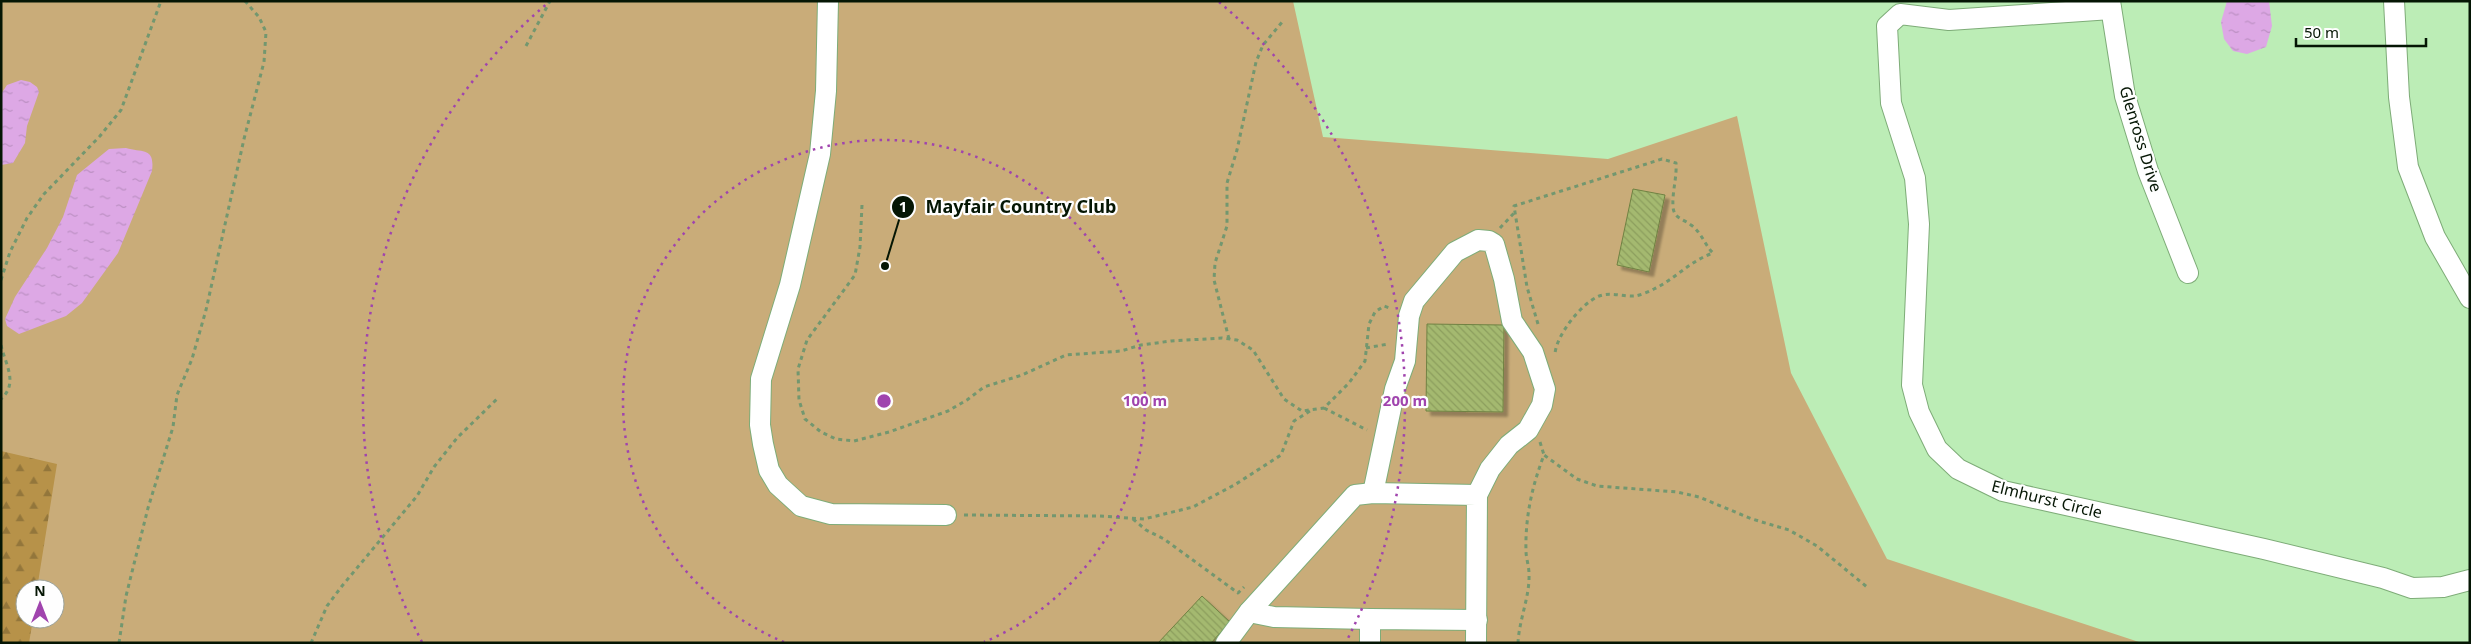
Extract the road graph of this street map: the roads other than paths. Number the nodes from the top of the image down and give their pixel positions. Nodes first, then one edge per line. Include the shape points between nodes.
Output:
1 (828, 1) edge
2 (2394, 1) edge
3 (2111, 5) edge
4 (2188, 273) dead end
5 (2470, 298) edge
6 (1373, 493) junction
7 (1476, 495) junction
8 (946, 515) road end
9 (2470, 580) edge
10 (1249, 612) junction
11 (1370, 619) junction
12 (1477, 620) junction
13 (1226, 643) edge
14 (1370, 643) edge
15 (1476, 643) edge

1 - 8 street via 822,139 790,285 761,379 763,444 769,470 778,485 802,506 832,514
2 - 5 street via 2399,98 2408,167 2435,237
3 - 4 street, Glenross Drive via 2125,96 2148,171
3 - 9 street, Elmhurst Circle via 1950,20 1900,14 1887,26 1891,103 1915,178 1919,224 1912,385 1919,412 1937,449 1958,469 2002,491 2383,578 2412,588 2443,587
6 - 7 street
6 - 7 street via 1395,389 1405,360 1408,316 1414,301 1456,252 1478,240 1494,244 1512,321 1533,352 1545,389 1542,405 1528,430 1509,445 1490,469
6 - 10 street via 1356,495
7 - 12 street
10 - 11 street via 1274,617
10 - 13 street
11 - 12 street
11 - 14 street
12 - 15 street

